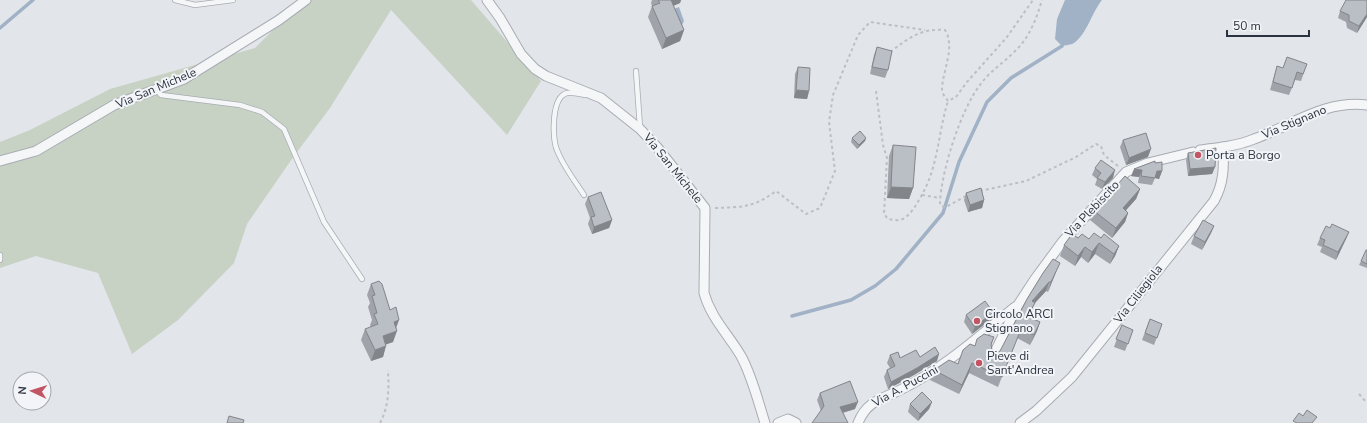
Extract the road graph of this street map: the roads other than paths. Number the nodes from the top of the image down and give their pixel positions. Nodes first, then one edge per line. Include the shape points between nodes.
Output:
1 (175, 0) edge
2 (234, 0) edge
3 (306, 0) edge
4 (487, 0) edge
5 (636, 71) dead end
6 (156, 89) junction
7 (595, 96) junction
8 (1367, 104) edge
9 (640, 129) junction
10 (1223, 147) junction
11 (0, 161) edge
12 (584, 195) dead end
13 (0, 255) edge
14 (0, 260) edge
15 (362, 279) dead end
16 (1018, 305) junction
17 (993, 356) edge
18 (765, 423) edge
19 (778, 423) edge
20 (796, 423) edge
21 (858, 423) edge
22 (1020, 423) edge

1 - 2 lane via 194,5
3 - 6 street, Via San Michele via 237,48 184,79
4 - 7 street, Via San Michele via 520,54 535,69
5 - 9 lane
6 - 11 street, Via San Michele via 114,105 36,151
6 - 15 lane via 161,95 240,105 262,112 284,129 324,222
7 - 9 street, Via San Michele
7 - 12 lane via 567,93 561,97 557,105 553,131 557,150
8 - 10 street, Via Stignano via 1343,104 1325,108 1253,140
9 - 18 street, Via San Michele via 705,208 704,293 707,305 741,357
10 - 16 street, Via Plebiscito via 1148,163 1126,172 1063,241
10 - 22 street, Via Ciliegiola via 1224,172 1214,201 1072,377 1036,412
13 - 14 lane
16 - 17 street
16 - 21 street, Via A. Puccini via 940,367 873,402
19 - 20 street via 788,419

